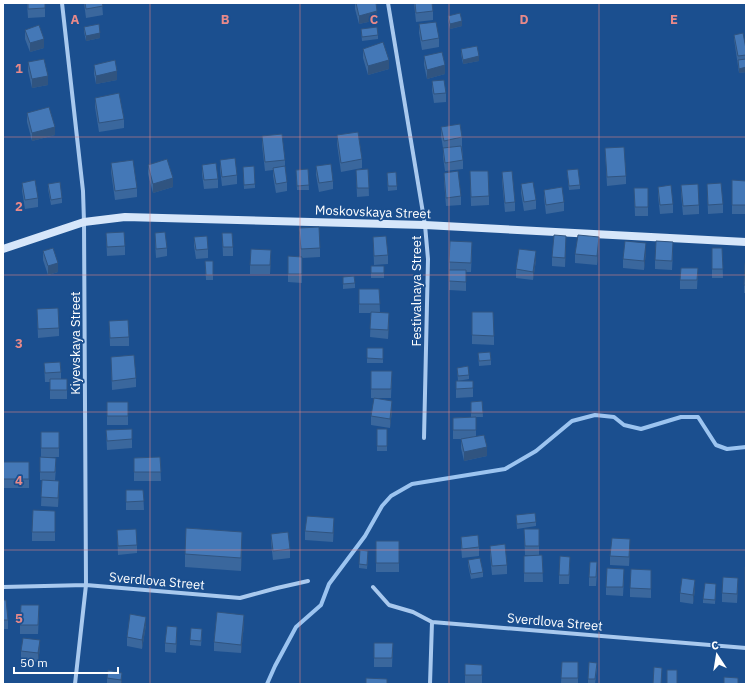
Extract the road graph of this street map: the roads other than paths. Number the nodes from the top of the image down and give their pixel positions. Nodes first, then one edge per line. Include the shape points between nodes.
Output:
1 (62, 3) edge
2 (388, 3) edge
3 (84, 222) junction
4 (425, 225) junction
5 (746, 242) edge
6 (3, 249) edge
7 (424, 438) dead end
8 (308, 581) dead end
9 (86, 585) junction
10 (3, 587) edge
11 (373, 587) dead end
12 (432, 622) junction
13 (746, 648) edge
14 (75, 684) edge
15 (430, 684) edge

1 - 3 street, Kiyevskaya Street via 83,191
2 - 4 street, Festivalnaya Street
3 - 4 street, Moskovskaya Street via 125,217
3 - 6 street, Moskovskaya Street
3 - 9 street, Kiyevskaya Street
4 - 5 street, Moskovskaya Street
4 - 7 street, Festivalnaya Street via 428,259
8 - 9 street, Sverdlova Street via 240,598
9 - 10 street, Sverdlova Street
9 - 14 street, Kiyevskaya Street
11 - 12 street, Sverdlova Street via 389,605 413,612
12 - 13 street, Sverdlova Street
12 - 15 street

